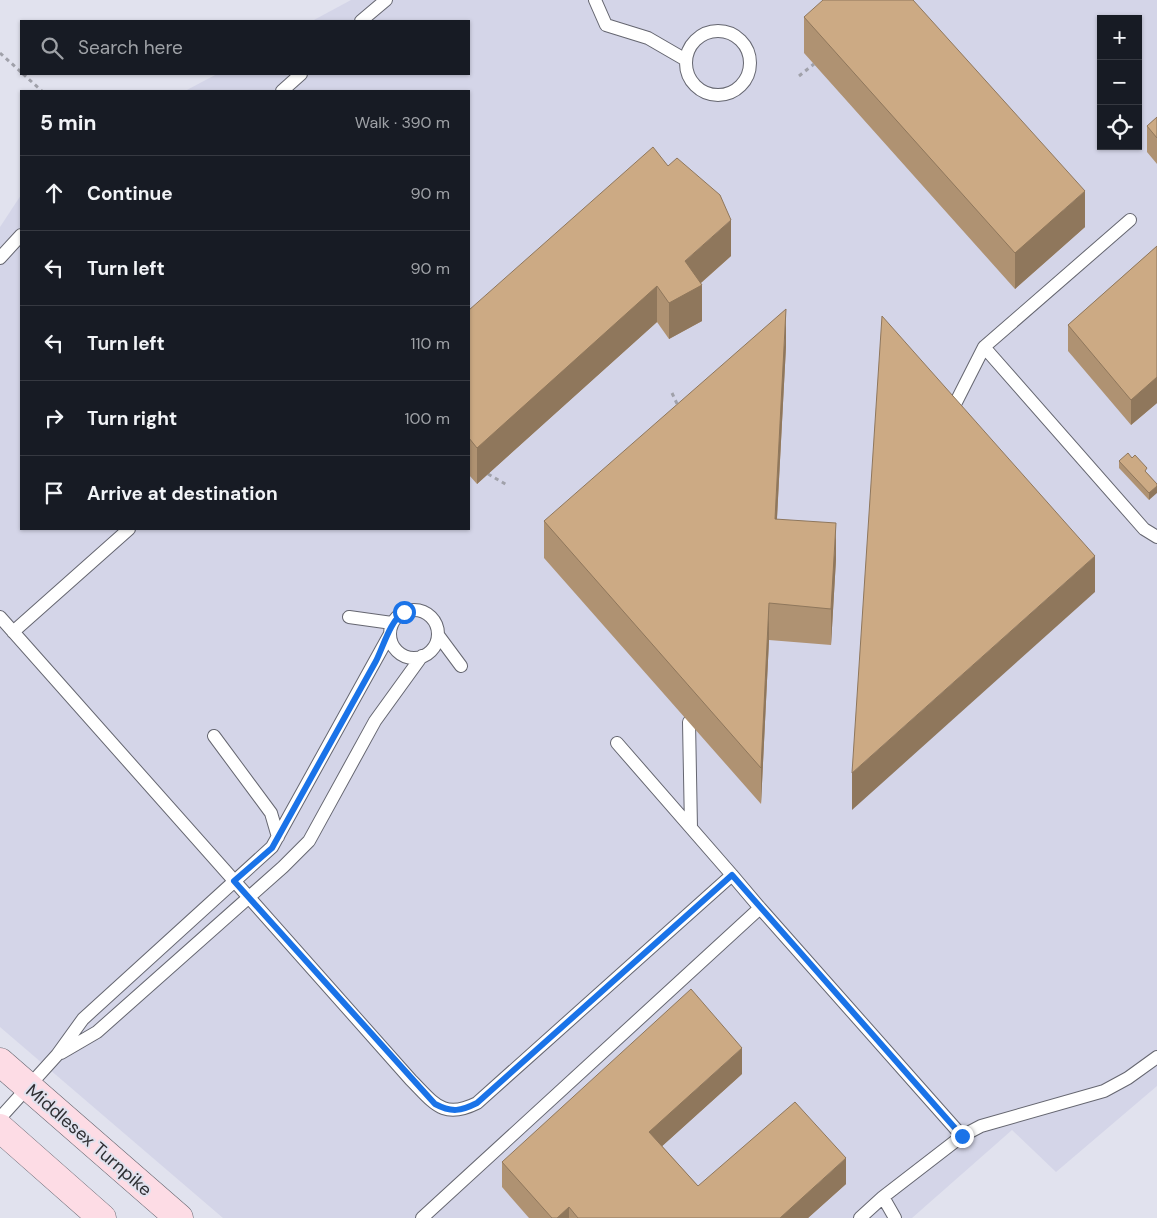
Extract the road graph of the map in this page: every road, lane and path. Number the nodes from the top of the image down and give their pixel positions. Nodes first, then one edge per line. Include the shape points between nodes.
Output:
1 (386, 0) edge
2 (595, 0) edge
3 (362, 20) edge
4 (0, 53) edge
5 (686, 60) junction
6 (814, 64) dead end
7 (20, 71) edge
8 (24, 75) edge
9 (300, 75) edge
10 (799, 76) dead end
11 (41, 90) edge
12 (283, 90) edge
13 (1130, 220) dead end
14 (20, 235) edge
15 (0, 258) edge
16 (984, 347) junction
17 (672, 392) dead end
18 (683, 415) edge
19 (945, 424) edge
20 (488, 474) dead end
21 (507, 485) dead end
22 (128, 530) edge
23 (1157, 537) edge
24 (0, 617) edge
25 (349, 617) dead end
26 (391, 628) junction
27 (13, 632) junction
28 (438, 635) junction
29 (422, 656) junction
30 (461, 666) dead end
31 (689, 722) dead end
32 (214, 736) dead end
33 (617, 743) dead end
34 (691, 828) junction
35 (278, 837) junction
36 (732, 875) junction
37 (234, 881) junction
38 (248, 896) junction
39 (760, 908) junction
40 (57, 1055) junction
41 (1157, 1057) edge
42 (0, 1062) edge
43 (28, 1088) junction
44 (0, 1118) edge
45 (0, 1128) edge
46 (962, 1136) junction
47 (883, 1197) junction
48 (102, 1218) edge
49 (179, 1218) edge
50 (422, 1218) edge
51 (860, 1218) edge
52 (895, 1218) edge

1 - 3 lane
2 - 5 lane via 606,25 648,38
4 - 7 path
5 - 5 lane via 690,80 706,94 717,96 737,90 749,73 748,51 734,35 725,31 704,34 695,41
6 - 10 path
8 - 11 path
9 - 12 lane
13 - 16 lane
14 - 15 lane
16 - 19 lane
16 - 23 lane via 1144,529
17 - 18 path
20 - 21 path
22 - 27 lane
24 - 27 lane
25 - 26 lane
26 - 28 lane via 404,612 420,610 433,619
26 - 29 lane via 391,642 400,653 407,657
26 - 35 lane
27 - 37 lane
28 - 29 lane via 433,648
28 - 30 lane
29 - 38 lane via 375,720 309,841
31 - 34 lane
32 - 35 lane via 271,813
33 - 34 lane
34 - 36 lane
35 - 37 lane via 272,848
36 - 38 lane via 477,1103 463,1110 449,1111 435,1104 411,1080
36 - 39 lane
37 - 38 lane
37 - 40 lane via 82,1019
38 - 40 lane via 97,1032
39 - 46 lane
39 - 50 lane
40 - 43 lane
41 - 46 lane via 1104,1091 990,1123
42 - 43 main road, Middlesex Turnpike
43 - 44 lane
43 - 49 main road, Middlesex Turnpike
45 - 48 main road
46 - 47 lane
47 - 51 lane
47 - 52 lane

